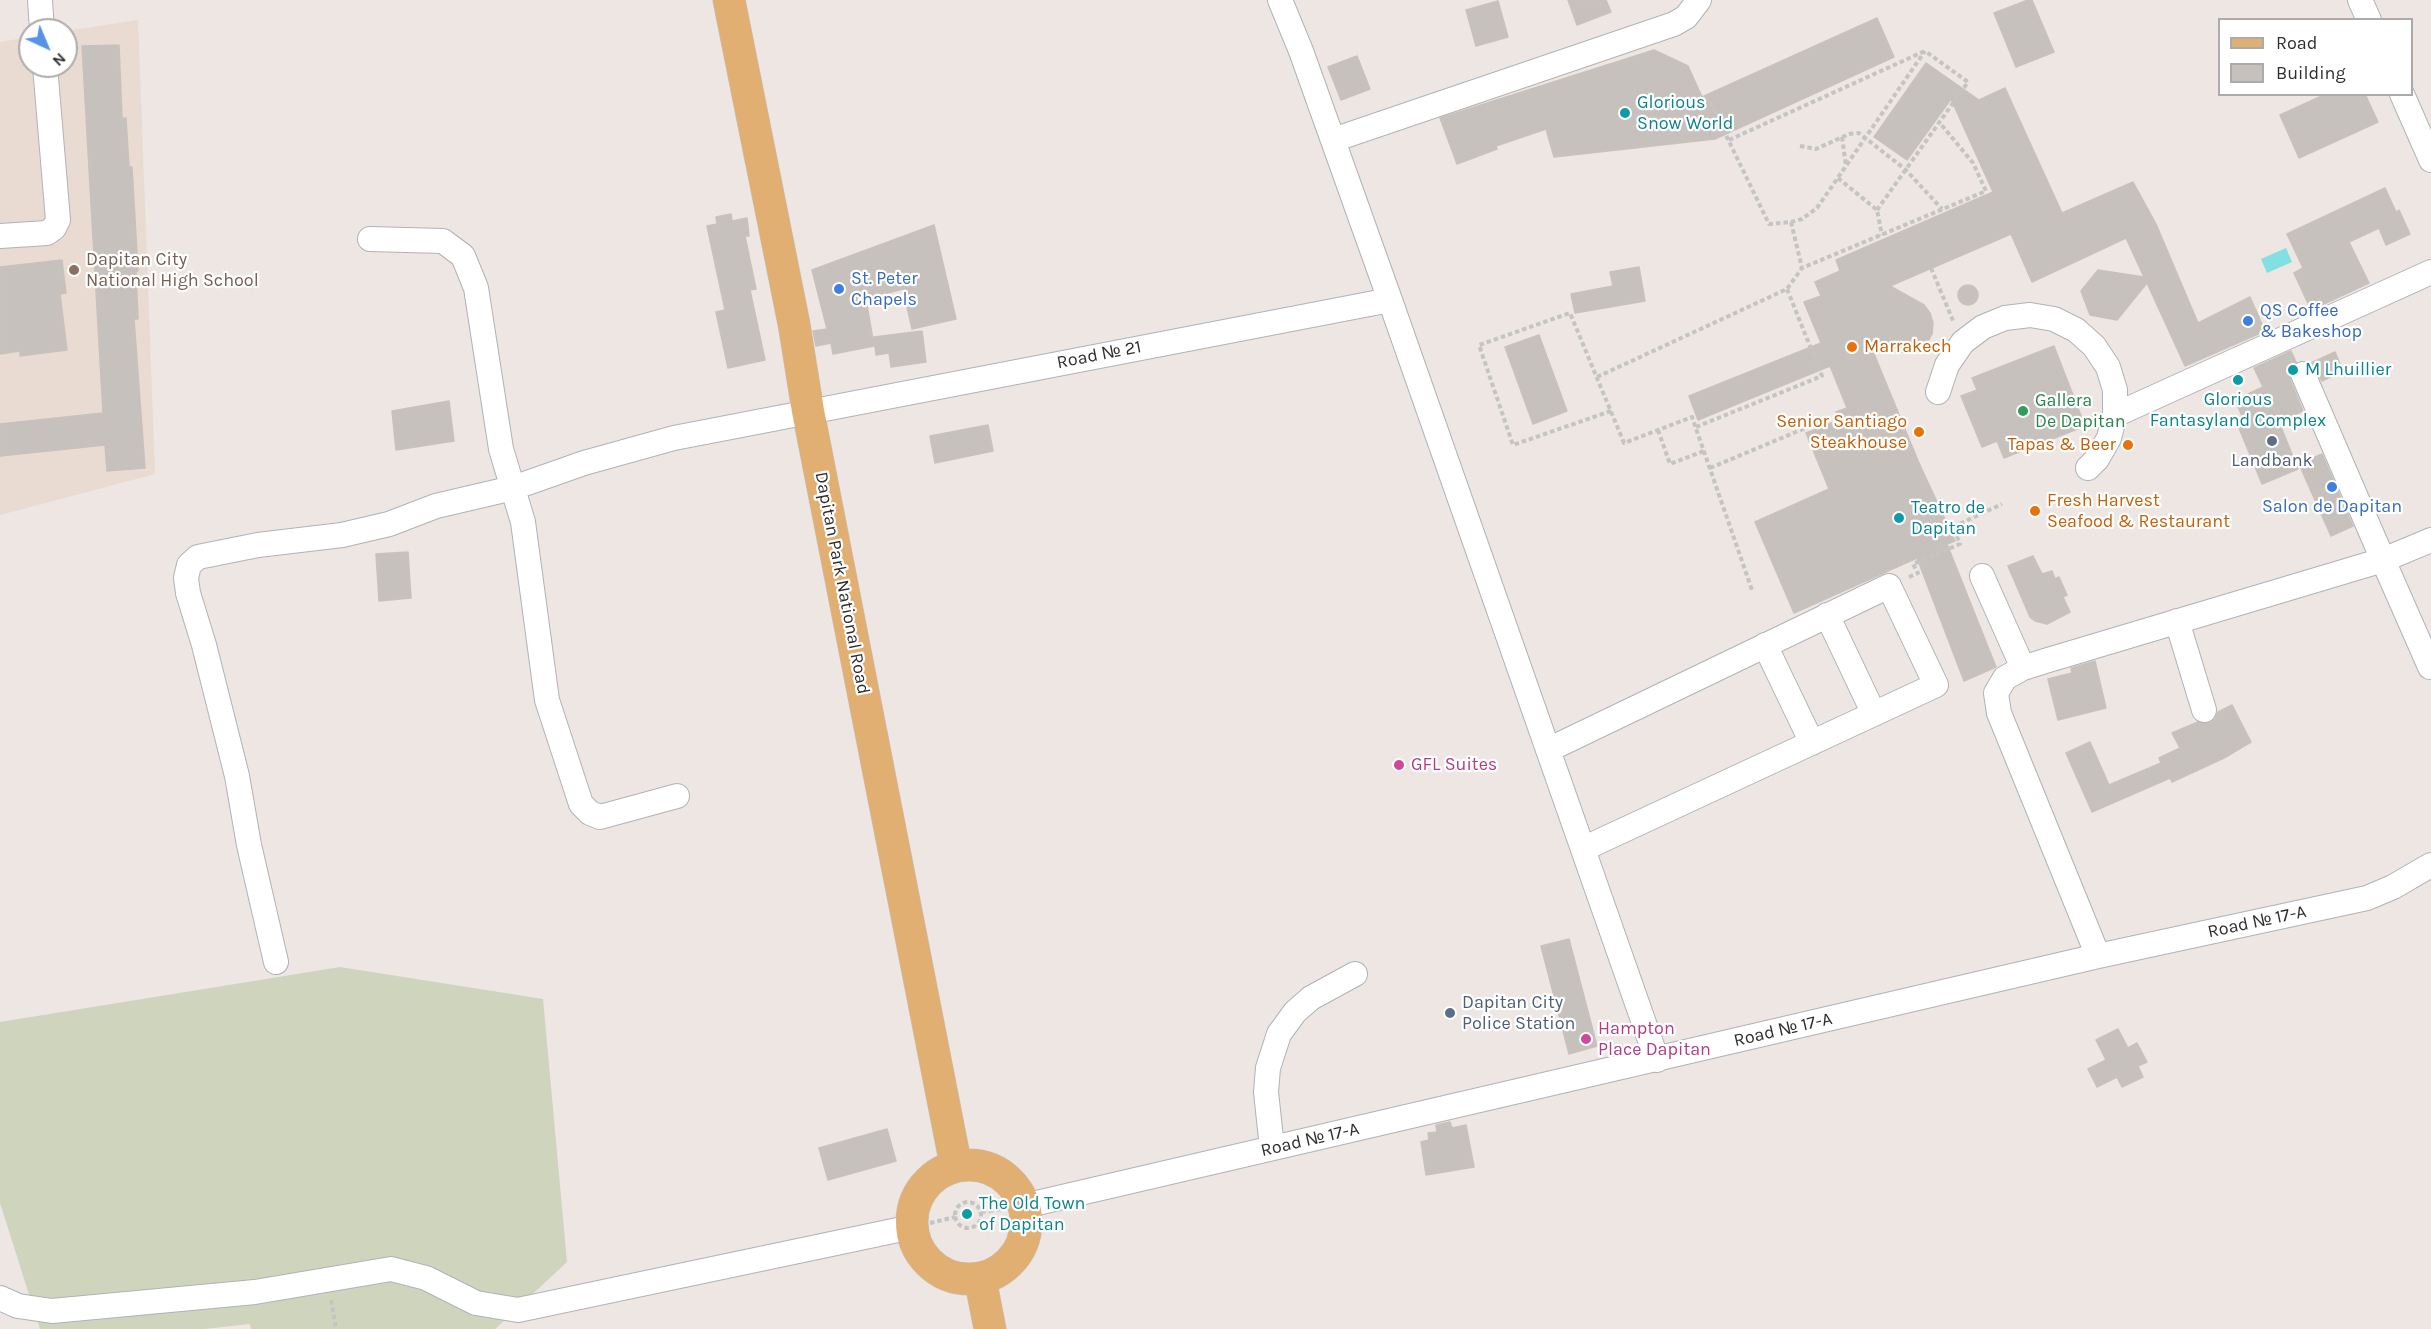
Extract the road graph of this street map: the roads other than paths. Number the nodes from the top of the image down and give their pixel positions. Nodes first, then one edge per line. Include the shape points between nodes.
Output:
1 (40, 0) edge
2 (729, 0) edge
3 (1280, 0) edge
4 (1699, 0) edge
5 (2360, 0) edge
6 (41, 18) edge
7 (2368, 18) edge
8 (46, 78) edge
9 (2403, 96) edge
10 (1333, 140) junction
11 (2431, 160) edge
12 (0, 236) edge
13 (370, 239) dead end
14 (2431, 272) edge
15 (1390, 300) junction
16 (2303, 374) dead end
17 (1938, 392) dead end
18 (808, 411) junction
19 (2115, 415) junction
20 (2088, 468) dead end
21 (513, 488) junction
22 (2431, 540) edge
23 (2383, 560) junction
24 (1982, 576) dead end
25 (1827, 615) junction
26 (2177, 621) junction
27 (1766, 645) junction
28 (2430, 667) edge
29 (2024, 668) junction
30 (2204, 710) dead end
31 (1874, 714) junction
32 (1812, 743) junction
33 (1548, 750) junction
34 (677, 796) dead end
35 (1583, 849) junction
36 (2431, 864) edge
37 (2098, 956) junction
38 (276, 962) dead end
39 (1355, 974) dead end
40 (1657, 1060) junction
41 (1272, 1149) junction
42 (956, 1167) junction
43 (1024, 1206) junction
44 (912, 1227) junction
45 (980, 1278) junction
46 (0, 1298) edge
47 (990, 1329) edge

1 - 6 street
2 - 18 main road, Dapitan Park National Road
3 - 10 street
4 - 10 street via 1686,17 1674,24
5 - 7 street
8 - 12 street via 58,220 47,233
9 - 11 street
10 - 15 street
13 - 21 street via 443,241 462,256 476,288 499,439
14 - 19 street
15 - 18 street, Road № 21
15 - 33 street
16 - 23 street
17 - 19 street via 1947,365 1963,342 1983,327 2030,315 2054,319 2076,330 2094,346 2108,367 2115,390
18 - 21 street, Road № 21 via 674,438
18 - 42 main road, Dapitan Park National Road
19 - 20 street via 2109,438
21 - 34 street via 523,522 546,700 581,804 600,817
21 - 38 street, Road № 21 via 436,506 390,524 342,535 220,552 198,557 189,565 188,593 237,776
22 - 23 street
23 - 26 street
23 - 28 street
24 - 29 street
25 - 27 street
25 - 31 street
25 - 31 street via 1888,586 1936,685
26 - 29 street
26 - 30 street
27 - 32 street
27 - 33 street
29 - 37 street via 2005,678 1996,693 1999,713
31 - 32 street
32 - 35 street
33 - 35 street
35 - 40 street
36 - 37 street, Road № 17-A via 2367,897
37 - 40 street, Road № 17-A
39 - 41 street via 1311,998 1279,1034 1268,1068 1266,1092
40 - 41 street, Road № 17-A
41 - 43 street, Road № 17-A
42 - 43 main road via 981,1166 1003,1176
42 - 44 main road via 944,1171 923,1188
43 - 45 main road via 1025,1233 1014,1257 1005,1267
44 - 45 main road via 920,1253 940,1272 953,1277
44 - 46 street via 518,1310 476,1303 426,1278 391,1269 255,1292 52,1311 18,1306
45 - 47 main road

